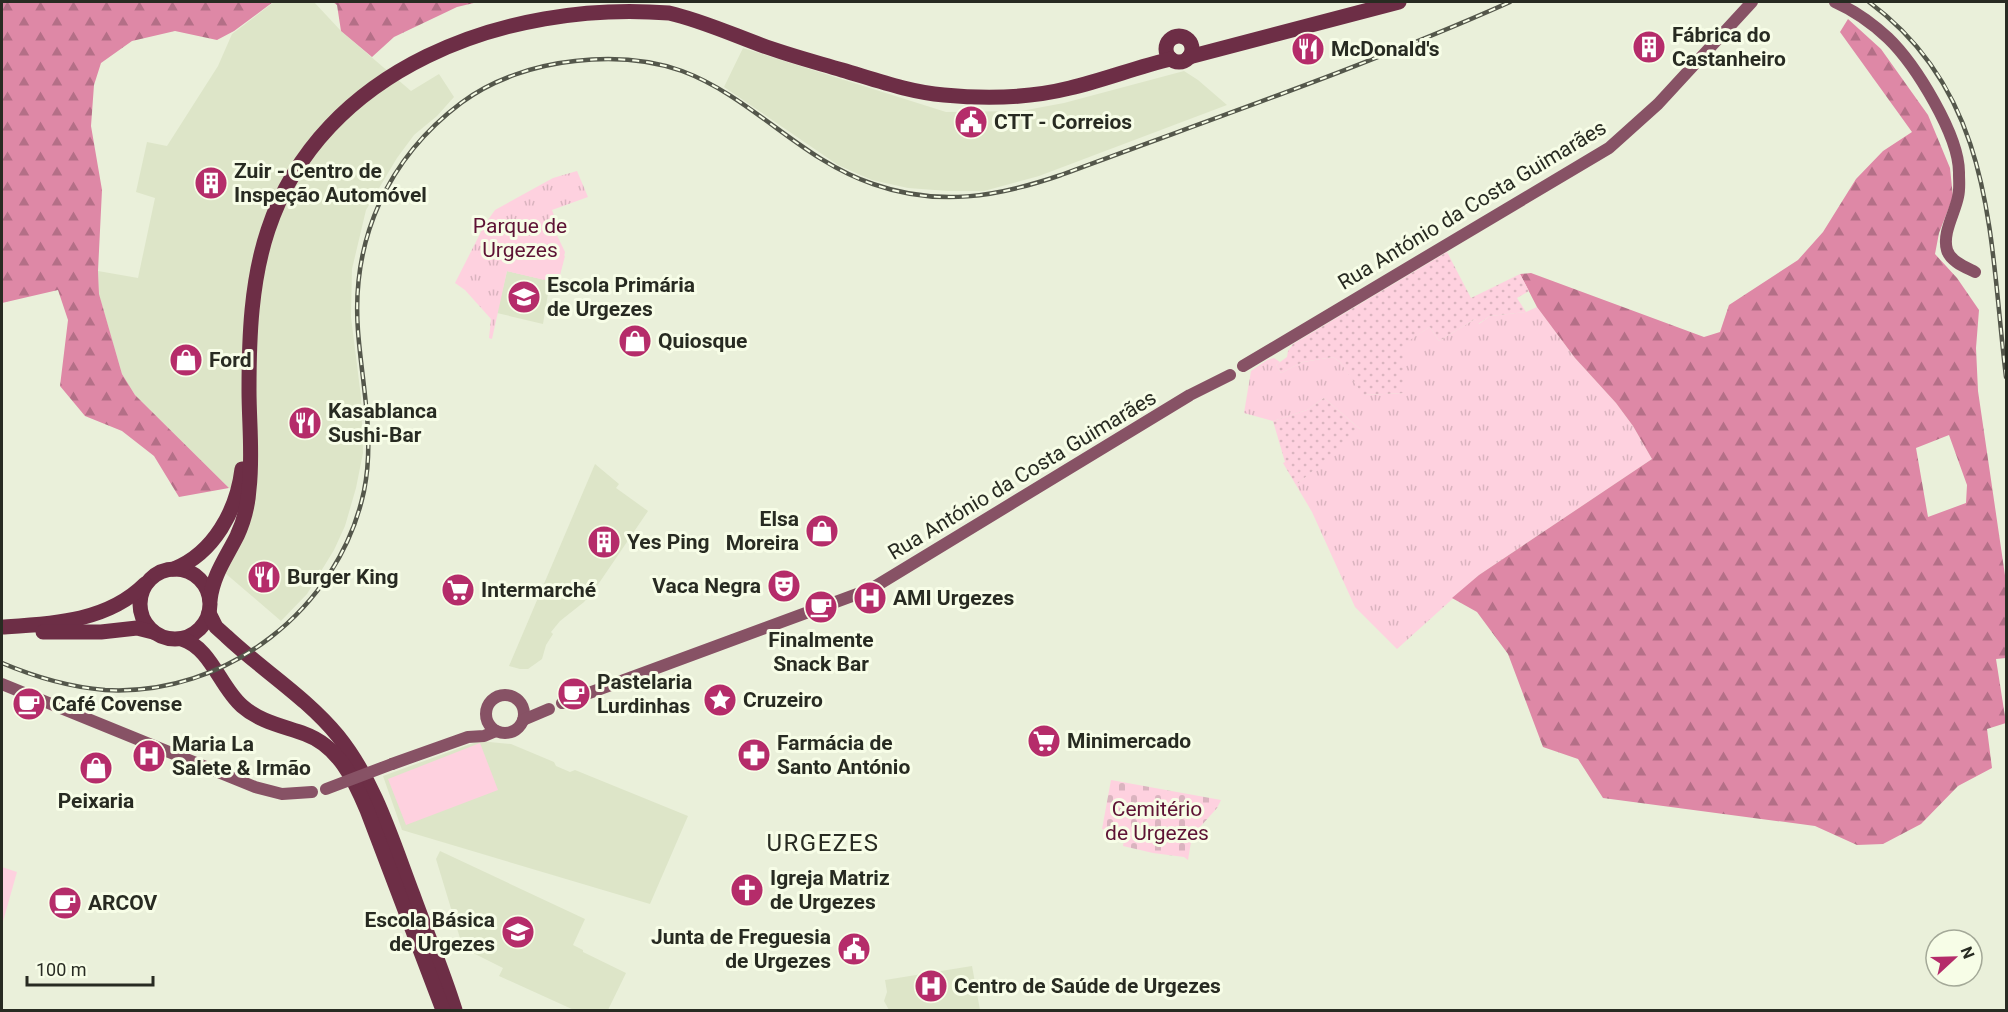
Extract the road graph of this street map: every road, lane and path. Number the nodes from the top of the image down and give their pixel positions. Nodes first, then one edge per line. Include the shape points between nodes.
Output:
1 (1369, 2) edge
2 (1399, 2) edge
3 (1752, 2) edge
4 (1835, 2) edge
5 (1190, 51) junction
6 (1169, 54) junction
7 (1975, 272) dead end
8 (1243, 366) dead end
9 (1230, 375) dead end
10 (249, 410) junction
11 (174, 569) junction
12 (147, 582) junction
13 (209, 606) junction
14 (2, 627) edge
15 (153, 632) junction
16 (182, 639) junction
17 (2, 684) edge
18 (562, 703) dead end
19 (549, 709) dead end
20 (523, 714) junction
21 (487, 718) junction
22 (496, 731) junction
23 (468, 737) junction
24 (326, 789) dead end
25 (312, 792) dead end
26 (442, 1011) edge
27 (455, 1011) edge

1 - 5 main road
2 - 5 main road
3 - 8 main road, Rua António da Costa Guimarães via 1658,104 1609,148
4 - 7 main road via 1888,38 1918,76 1943,119 1959,170 1959,195 1946,239 1947,251 1953,260
5 - 6 main road via 1179,62
5 - 6 main road via 1184,36 1176,36 1169,40
6 - 10 main road via 1141,67 1068,89 970,97 901,88 651,9 590,4 549,6 472,25 424,47 370,85 322,134 291,177 267,232 257,272
9 - 18 main road, Rua António da Costa Guimarães via 1190,395 871,589
10 - 11 main road via 240,482 230,513 212,541
10 - 13 main road via 251,468 246,506 239,532 212,585
11 - 12 main road via 164,570
11 - 13 main road via 194,574 207,590
12 - 14 main road via 131,596 88,616
12 - 15 main road via 141,592 140,614
13 - 16 main road via 199,630
13 - 27 main road via 216,627 322,719 359,765 390,833
14 - 15 main road via 52,633 137,628
15 - 16 main road via 172,640
16 - 26 main road via 205,654 226,689 242,706 272,724 316,739 339,757 367,810
17 - 25 main road via 255,787 282,794
19 - 20 main road via 534,717
20 - 21 main road via 515,698 497,697 488,706
20 - 22 main road via 518,728 512,732
21 - 22 main road
21 - 23 main road
22 - 23 main road
23 - 24 main road, bridge

